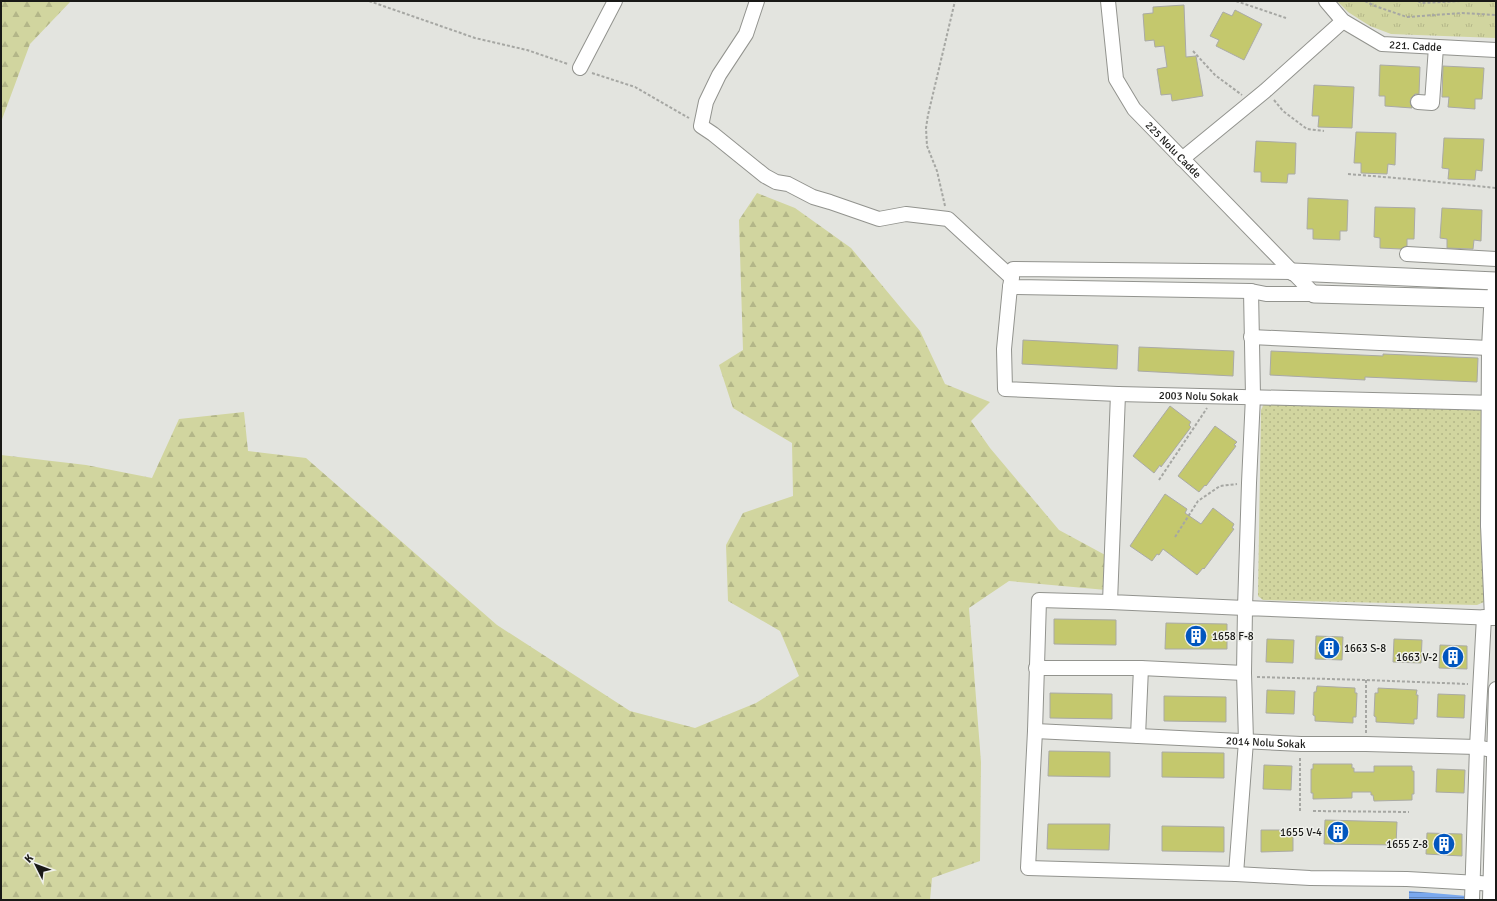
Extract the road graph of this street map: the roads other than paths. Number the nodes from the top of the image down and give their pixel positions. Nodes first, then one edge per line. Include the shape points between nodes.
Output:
1 (615, 1) edge
2 (757, 1) edge
3 (1108, 1) edge
4 (1326, 1) edge
5 (1343, 21) junction
6 (1436, 47) junction
7 (1496, 50) edge
8 (580, 68) road end
9 (1418, 102) dead end
10 (1182, 159) junction
11 (1407, 254) dead end
12 (1496, 259) edge
13 (1286, 272) junction
14 (1496, 281) edge
15 (1011, 282) junction
16 (1250, 291) junction
17 (1266, 294) junction
18 (1314, 294) junction
19 (1494, 299) edge
20 (1251, 337) junction
21 (1489, 348) junction
22 (1118, 394) junction
23 (1253, 396) junction
24 (1492, 402) edge
25 (1492, 523) edge
26 (1110, 602) junction
27 (1245, 608) junction
28 (1491, 618) edge
29 (1036, 668) junction
30 (1141, 668) junction
31 (1244, 675) junction
32 (1496, 689) edge
33 (1035, 731) junction
34 (1138, 736) junction
35 (1246, 741) junction
36 (1477, 747) junction
37 (1495, 751) edge
38 (1236, 874) junction
39 (1472, 882) junction
40 (1493, 884) edge
41 (1472, 900) edge
42 (1490, 900) edge

1 - 8 street
2 - 15 street via 746,34 719,75 706,102 701,126 765,176 813,197 879,219 906,214 948,219
3 - 10 street, 225 Nolu Cadde via 1116,79 1134,109
4 - 5 street, 221. Cadde
5 - 6 street, 221. Cadde via 1382,44
5 - 10 street
6 - 7 street, 221. Cadde
6 - 9 street via 1432,103
10 - 13 street, 225 Nolu Cadde
11 - 12 street
13 - 14 street
13 - 15 street via 1013,269
13 - 17 street
13 - 18 street, 225 Nolu Cadde
14 - 19 street
15 - 16 street
15 - 22 street, 2003 Nolu Sokak via 1004,349 1004,390
16 - 17 street
16 - 20 street
17 - 18 street
18 - 19 street
19 - 21 street
20 - 21 street
20 - 23 street
21 - 24 street
22 - 23 street, 2003 Nolu Sokak
22 - 26 street
23 - 24 street, 2003 Nolu Sokak
23 - 27 street
24 - 25 street
25 - 28 street
26 - 27 street
26 - 29 street via 1039,600
27 - 28 street
27 - 31 street
28 - 36 street via 1480,685
29 - 30 street
29 - 33 street
30 - 31 street
30 - 34 street
31 - 35 street
32 - 37 street
33 - 34 street, 2014 Nolu Sokak
33 - 38 street via 1028,868
34 - 35 street, 2014 Nolu Sokak
35 - 36 street, 2014 Nolu Sokak
35 - 38 street
36 - 37 street, 2014 Nolu Sokak
36 - 39 street
37 - 40 street
38 - 39 street
39 - 40 street
39 - 41 street
40 - 42 street

